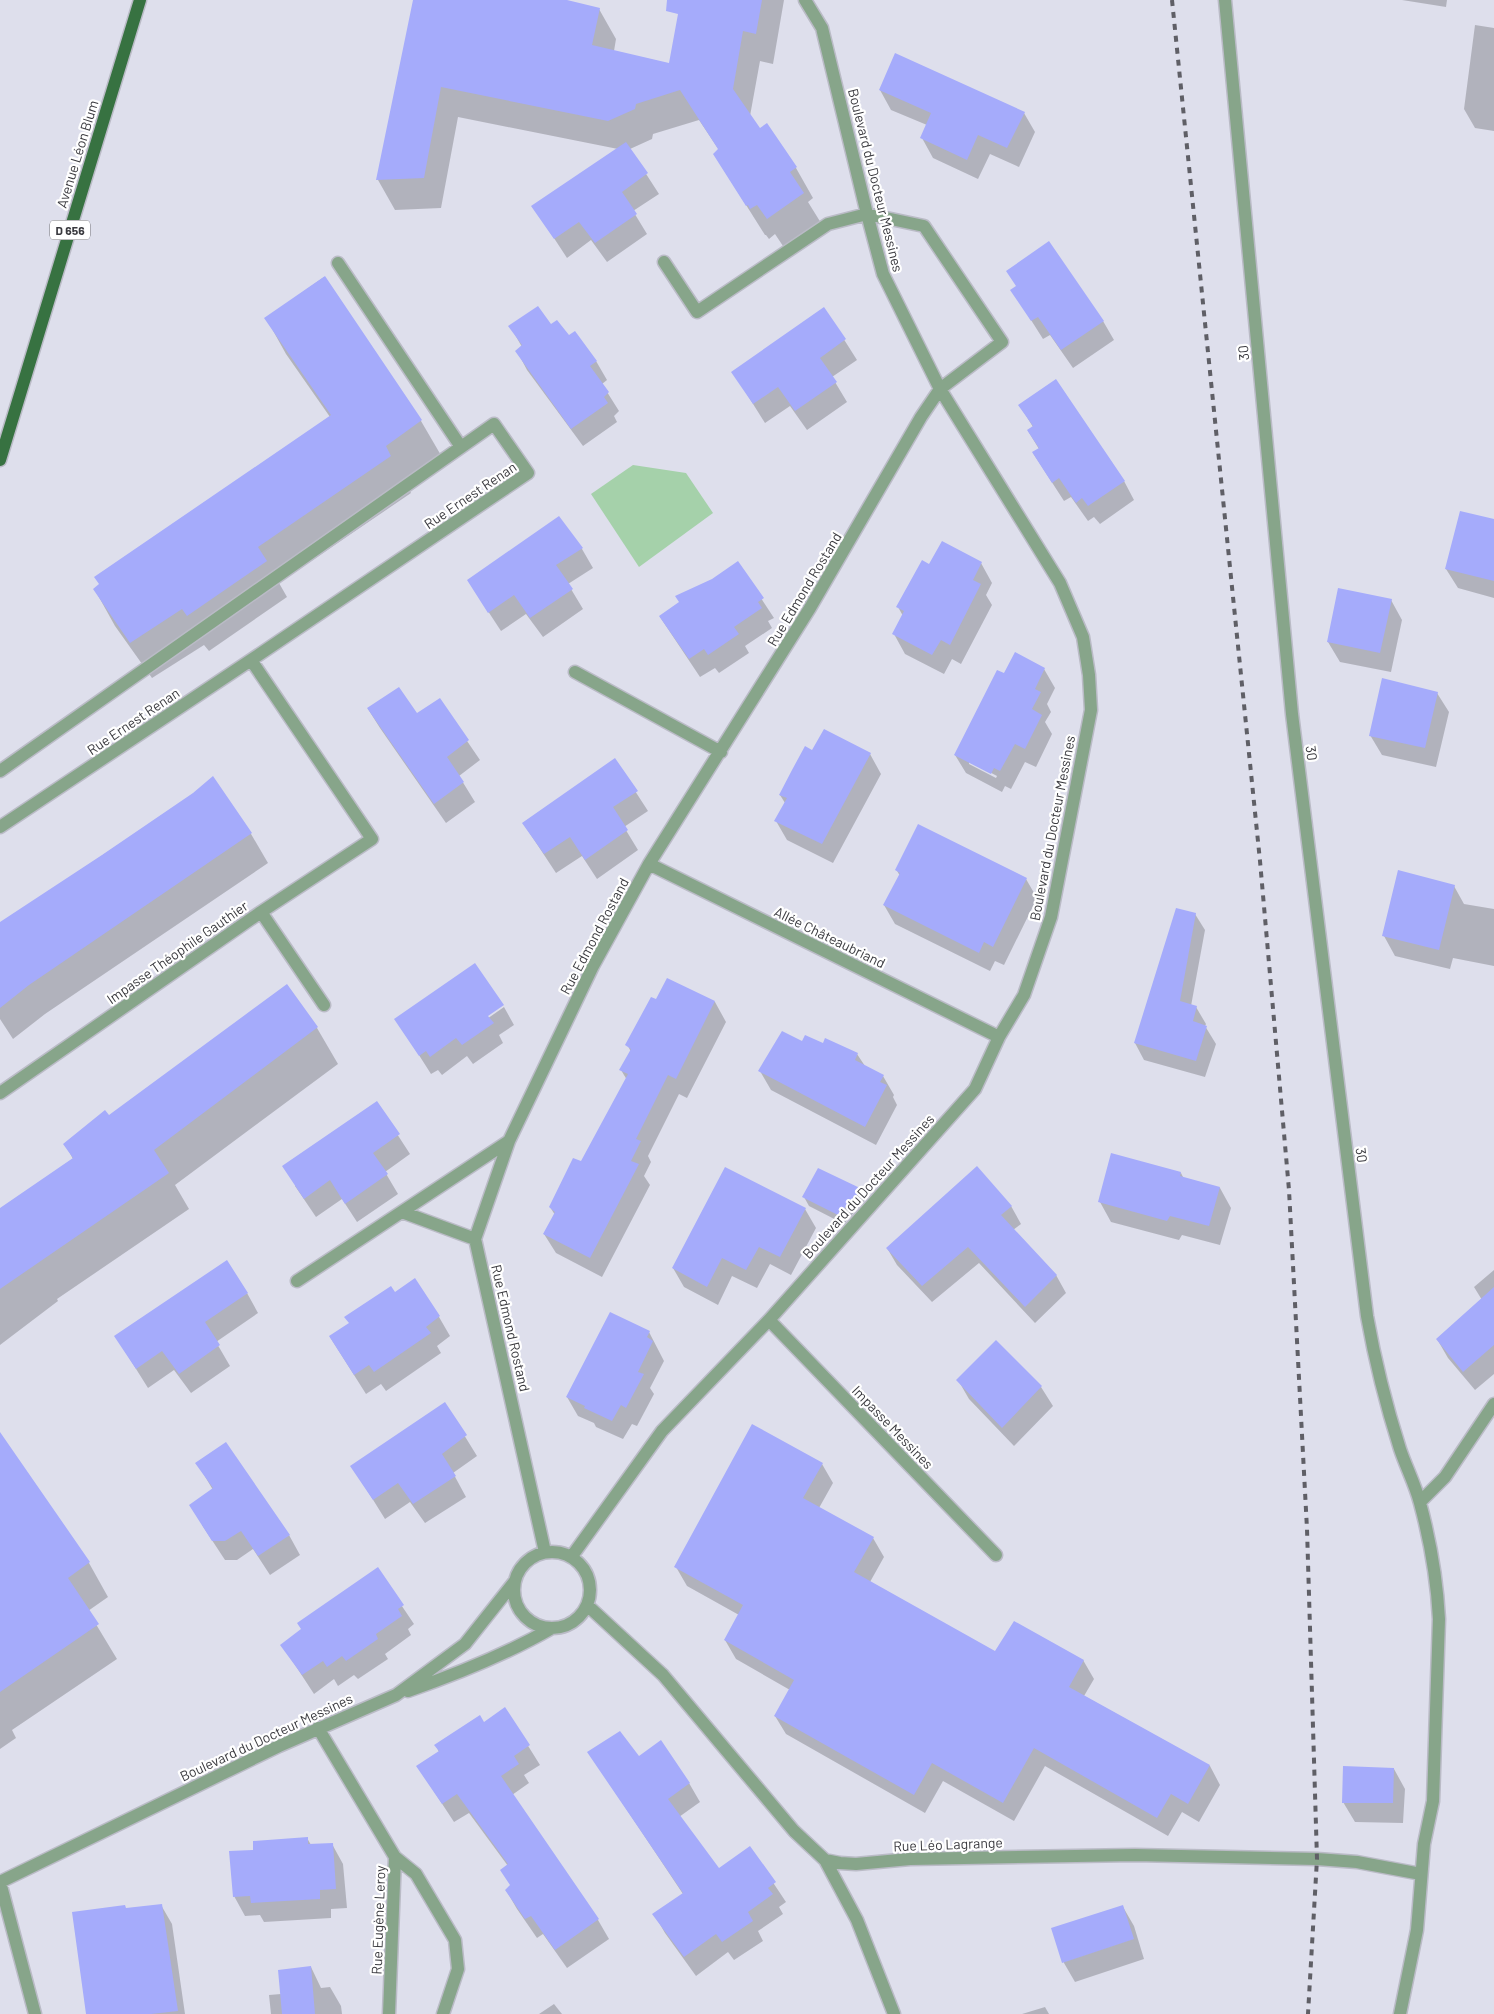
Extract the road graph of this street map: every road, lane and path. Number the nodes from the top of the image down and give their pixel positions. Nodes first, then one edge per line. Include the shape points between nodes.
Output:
1 (140, 0) edge
2 (1225, 0) edge
3 (806, 1) edge
4 (866, 214) junction
5 (664, 262) dead end
6 (338, 263) dead end
7 (940, 389) junction
8 (461, 447) junction
9 (0, 460) edge
10 (251, 660) junction
11 (575, 672) dead end
12 (721, 752) junction
13 (0, 771) edge
14 (0, 827) edge
15 (649, 864) junction
16 (261, 912) junction
17 (324, 1005) dead end
18 (999, 1037) junction
19 (0, 1093) edge
20 (509, 1141) junction
21 (402, 1212) junction
22 (475, 1239) junction
23 (297, 1281) dead end
24 (769, 1320) junction
25 (1494, 1404) edge
26 (1420, 1502) junction
27 (546, 1552) junction
28 (996, 1555) dead end
29 (572, 1556) junction
30 (515, 1581) junction
31 (587, 1605) junction
32 (552, 1628) junction
33 (396, 1695) junction
34 (318, 1728) junction
35 (396, 1858) junction
36 (825, 1860) junction
37 (1421, 1874) junction
38 (0, 1882) edge
39 (34, 2014) edge
40 (389, 2014) edge
41 (443, 2014) edge
42 (894, 2014) edge
43 (1400, 2014) edge

1 - 9 main road, Avenue Léon Blum / D 656
2 - 26 street, 30 via 1292,714 1367,1316 1376,1365 1400,1451
3 - 4 street, Boulevard du Docteur Messines via 822,28
4 - 5 street via 828,224 697,312
4 - 7 street, Boulevard du Docteur Messines via 883,274
4 - 7 street, Rue Edmond Rostand via 924,226 1002,342
6 - 8 street
7 - 12 street, Rue Edmond Rostand
7 - 18 street, Boulevard du Docteur Messines via 1060,582 1083,637 1089,674 1091,710 1051,917 1024,995
8 - 10 street, Rue Ernest Renan via 494,424 528,473
8 - 13 street, Rue Ernest Renan
10 - 14 street, Rue Ernest Renan
10 - 16 street, Impasse Théophile Gauthier via 372,839
11 - 12 street
12 - 15 street, Rue Edmond Rostand
15 - 18 street, Allée Châteaubriand
15 - 20 street, Rue Edmond Rostand via 593,966
16 - 17 street
16 - 19 street, Impasse Théophile Gauthier
18 - 24 street, Boulevard du Docteur Messines via 975,1089
20 - 21 street
20 - 22 street, Rue Edmond Rostand
21 - 22 street
21 - 23 street
22 - 27 street, Rue Edmond Rostand
24 - 28 street, Impasse Messines
24 - 29 street, Boulevard du Docteur Messines via 662,1431
25 - 26 street via 1445,1477
26 - 37 street, 30 via 1438,1589 1439,1619 1433,1801
27 - 29 street
27 - 30 street via 526,1562
29 - 31 street via 587,1573 590,1594
30 - 32 street via 516,1603 522,1613 530,1621
30 - 33 street, Boulevard du Docteur Messines via 465,1644
31 - 32 street via 574,1622
31 - 36 street via 663,1675 794,1831
32 - 33 street via 444,1679
33 - 34 street, Boulevard du Docteur Messines
34 - 35 street, Rue Eugène Leroy
34 - 38 street, Boulevard du Docteur Messines
35 - 40 street, Rue Eugène Leroy
35 - 41 street via 416,1874 455,1940 458,1969
36 - 37 street, Rue Léo Lagrange via 856,1864 910,1859 1154,1855 1317,1859 1357,1862
36 - 42 street via 857,1920
37 - 43 street, 30 via 1417,1930
38 - 39 street

